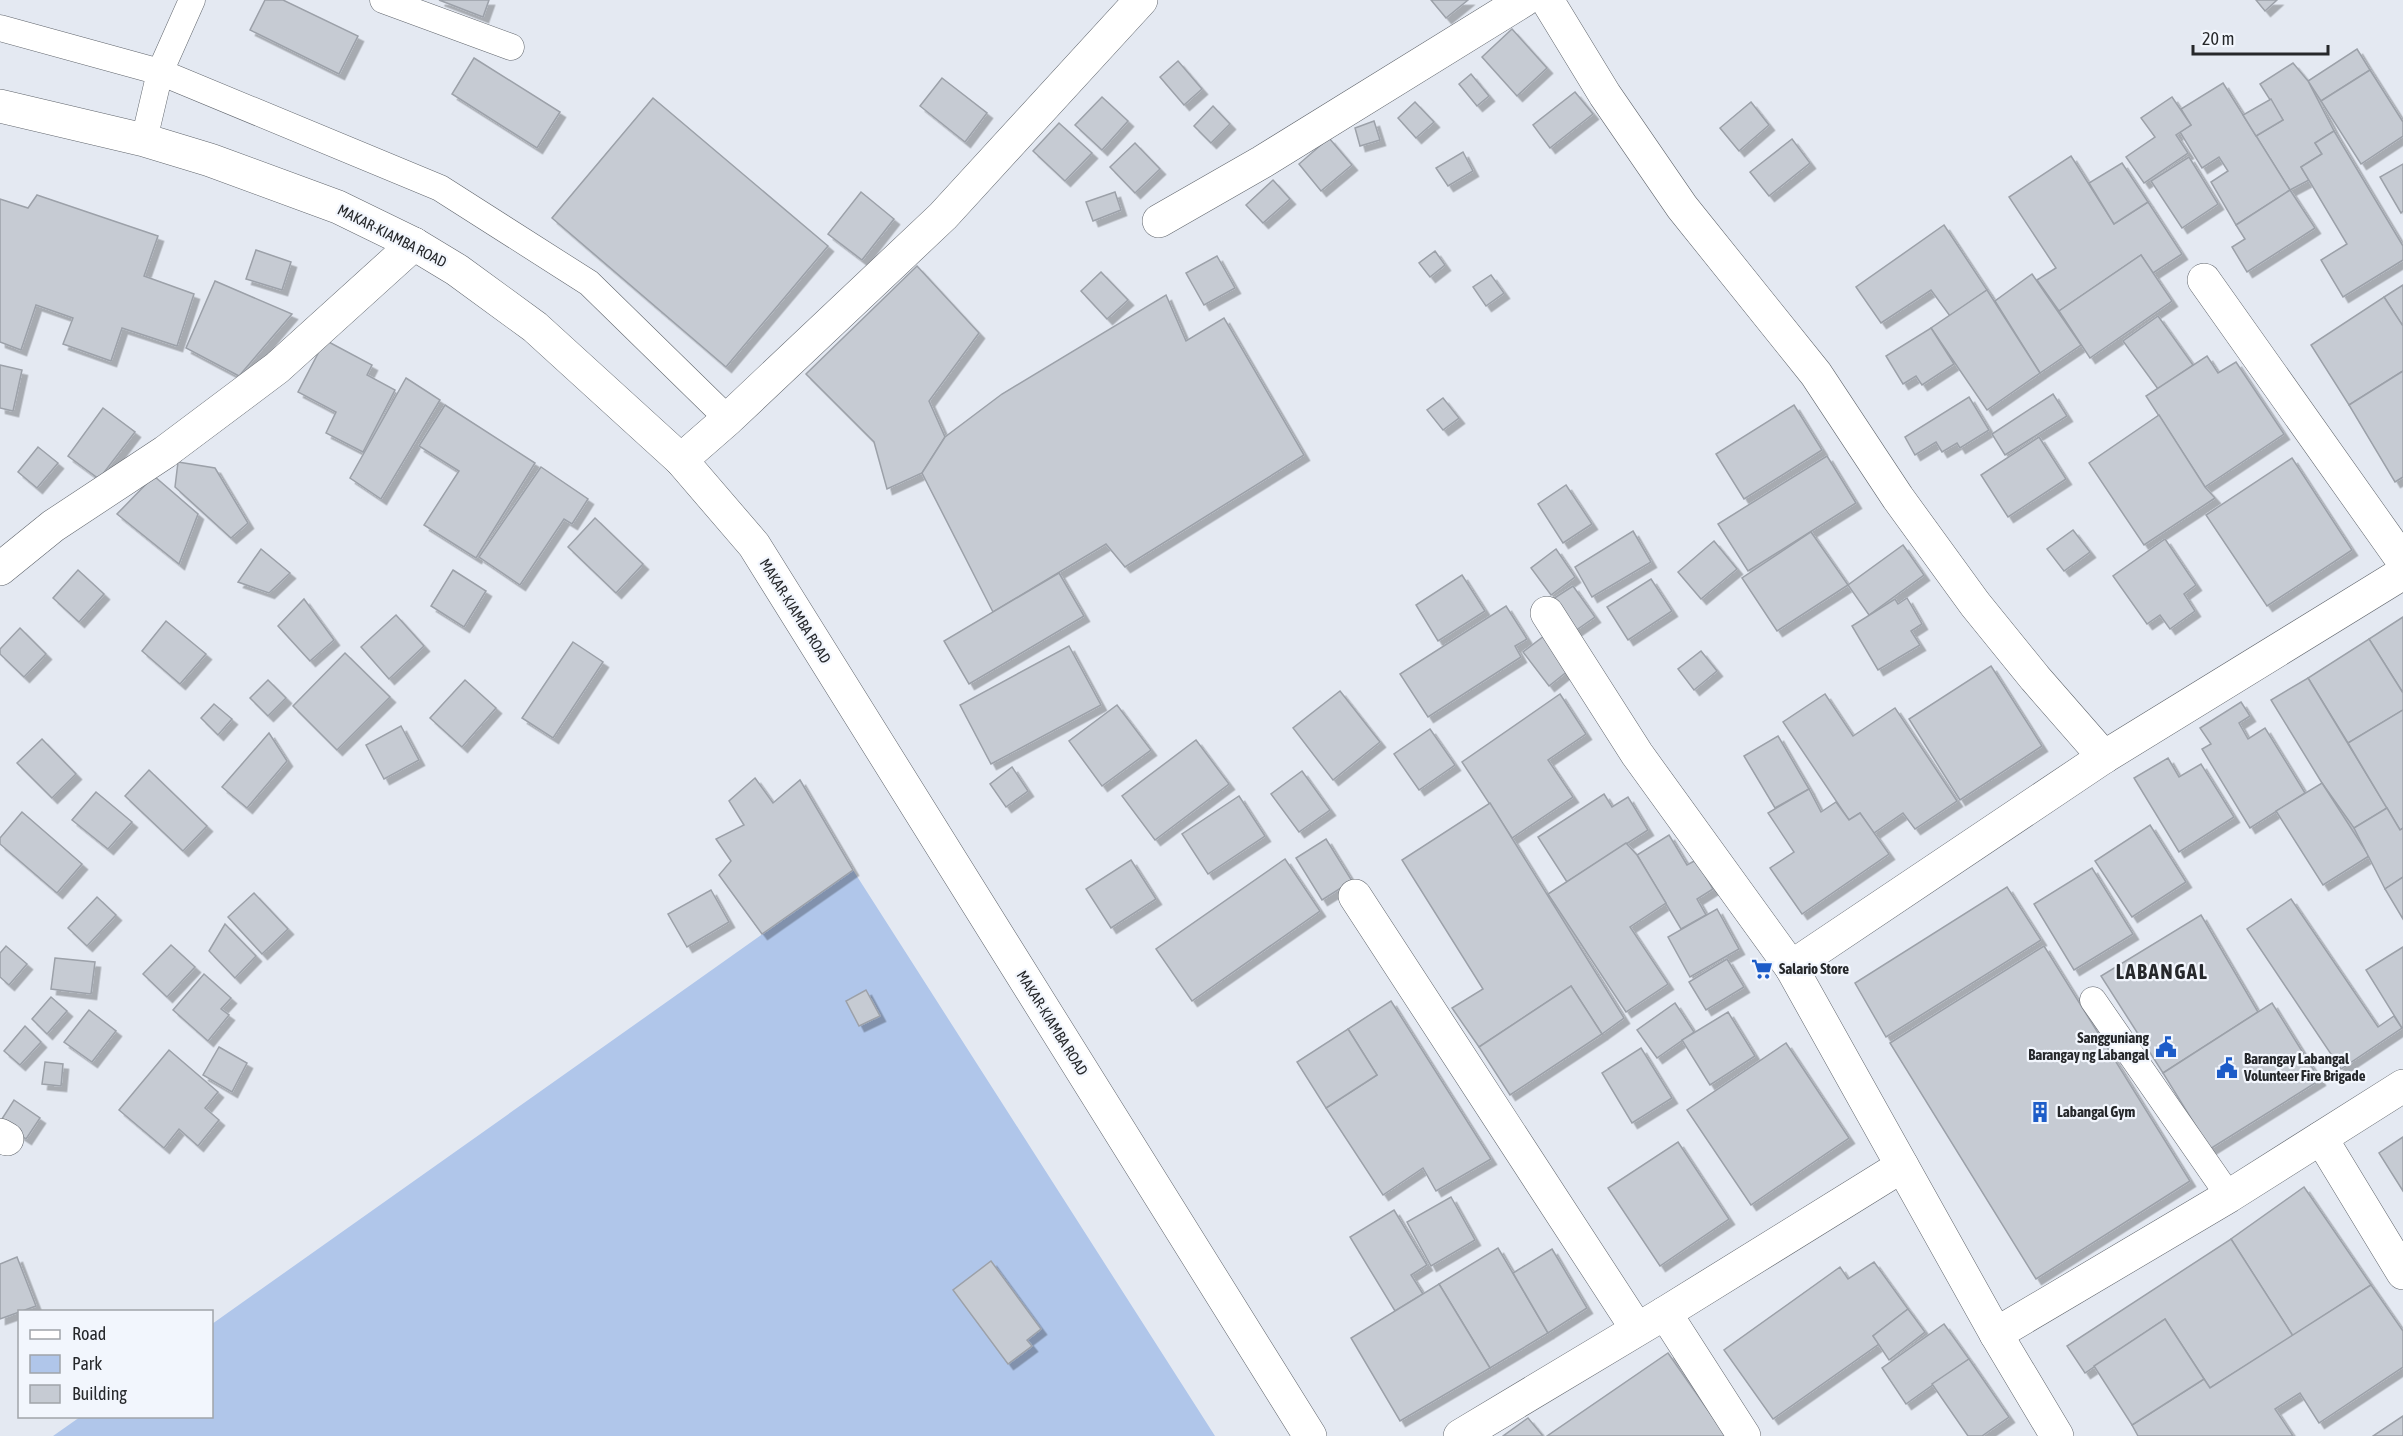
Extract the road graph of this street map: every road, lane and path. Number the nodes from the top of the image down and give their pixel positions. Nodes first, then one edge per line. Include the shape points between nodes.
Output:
1 (192, 0) edge
2 (383, 0) edge
3 (1141, 0) edge
4 (1524, 0) edge
5 (1546, 0) edge
6 (0, 28) edge
7 (512, 46) dead end
8 (160, 72) junction
9 (0, 106) edge
10 (144, 140) junction
11 (1159, 221) dead end
12 (414, 243) junction
13 (2204, 280) dead end
14 (728, 419) junction
15 (681, 460) junction
16 (2403, 561) edge
17 (0, 569) edge
18 (2403, 573) edge
19 (1547, 613) dead end
20 (2104, 757) junction
21 (1355, 896) dead end
22 (1791, 967) junction
23 (2093, 1000) dead end
24 (2403, 1086) edge
25 (2321, 1138) junction
26 (1902, 1166) junction
27 (2229, 1196) junction
28 (2403, 1273) edge
29 (1665, 1313) junction
30 (1637, 1329) junction
31 (1996, 1334) junction
32 (1310, 1436) edge
33 (1460, 1436) edge
34 (1744, 1436) edge
35 (2057, 1436) edge

1 - 8 lane
2 - 7 lane
3 - 14 street via 943,216
4 - 11 street
5 - 20 street via 1682,207 1816,374 1898,498 1975,604
6 - 8 lane
8 - 10 lane
8 - 14 lane via 440,188 589,283
9 - 10 street, MAKAR-KIAMBA ROAD
10 - 12 street, MAKAR-KIAMBA ROAD via 338,207
12 - 15 street, MAKAR-KIAMBA ROAD via 535,327
12 - 17 street via 277,368 165,452 53,526
13 - 16 street
14 - 15 street
15 - 32 street, MAKAR-KIAMBA ROAD via 754,545
18 - 20 street
19 - 22 street via 1637,754
20 - 22 street
21 - 30 street
22 - 26 street
23 - 27 lane
24 - 25 street
25 - 27 street
25 - 28 street
26 - 29 street
26 - 31 street
27 - 31 street
29 - 30 street
29 - 34 street
30 - 33 street
31 - 35 street

